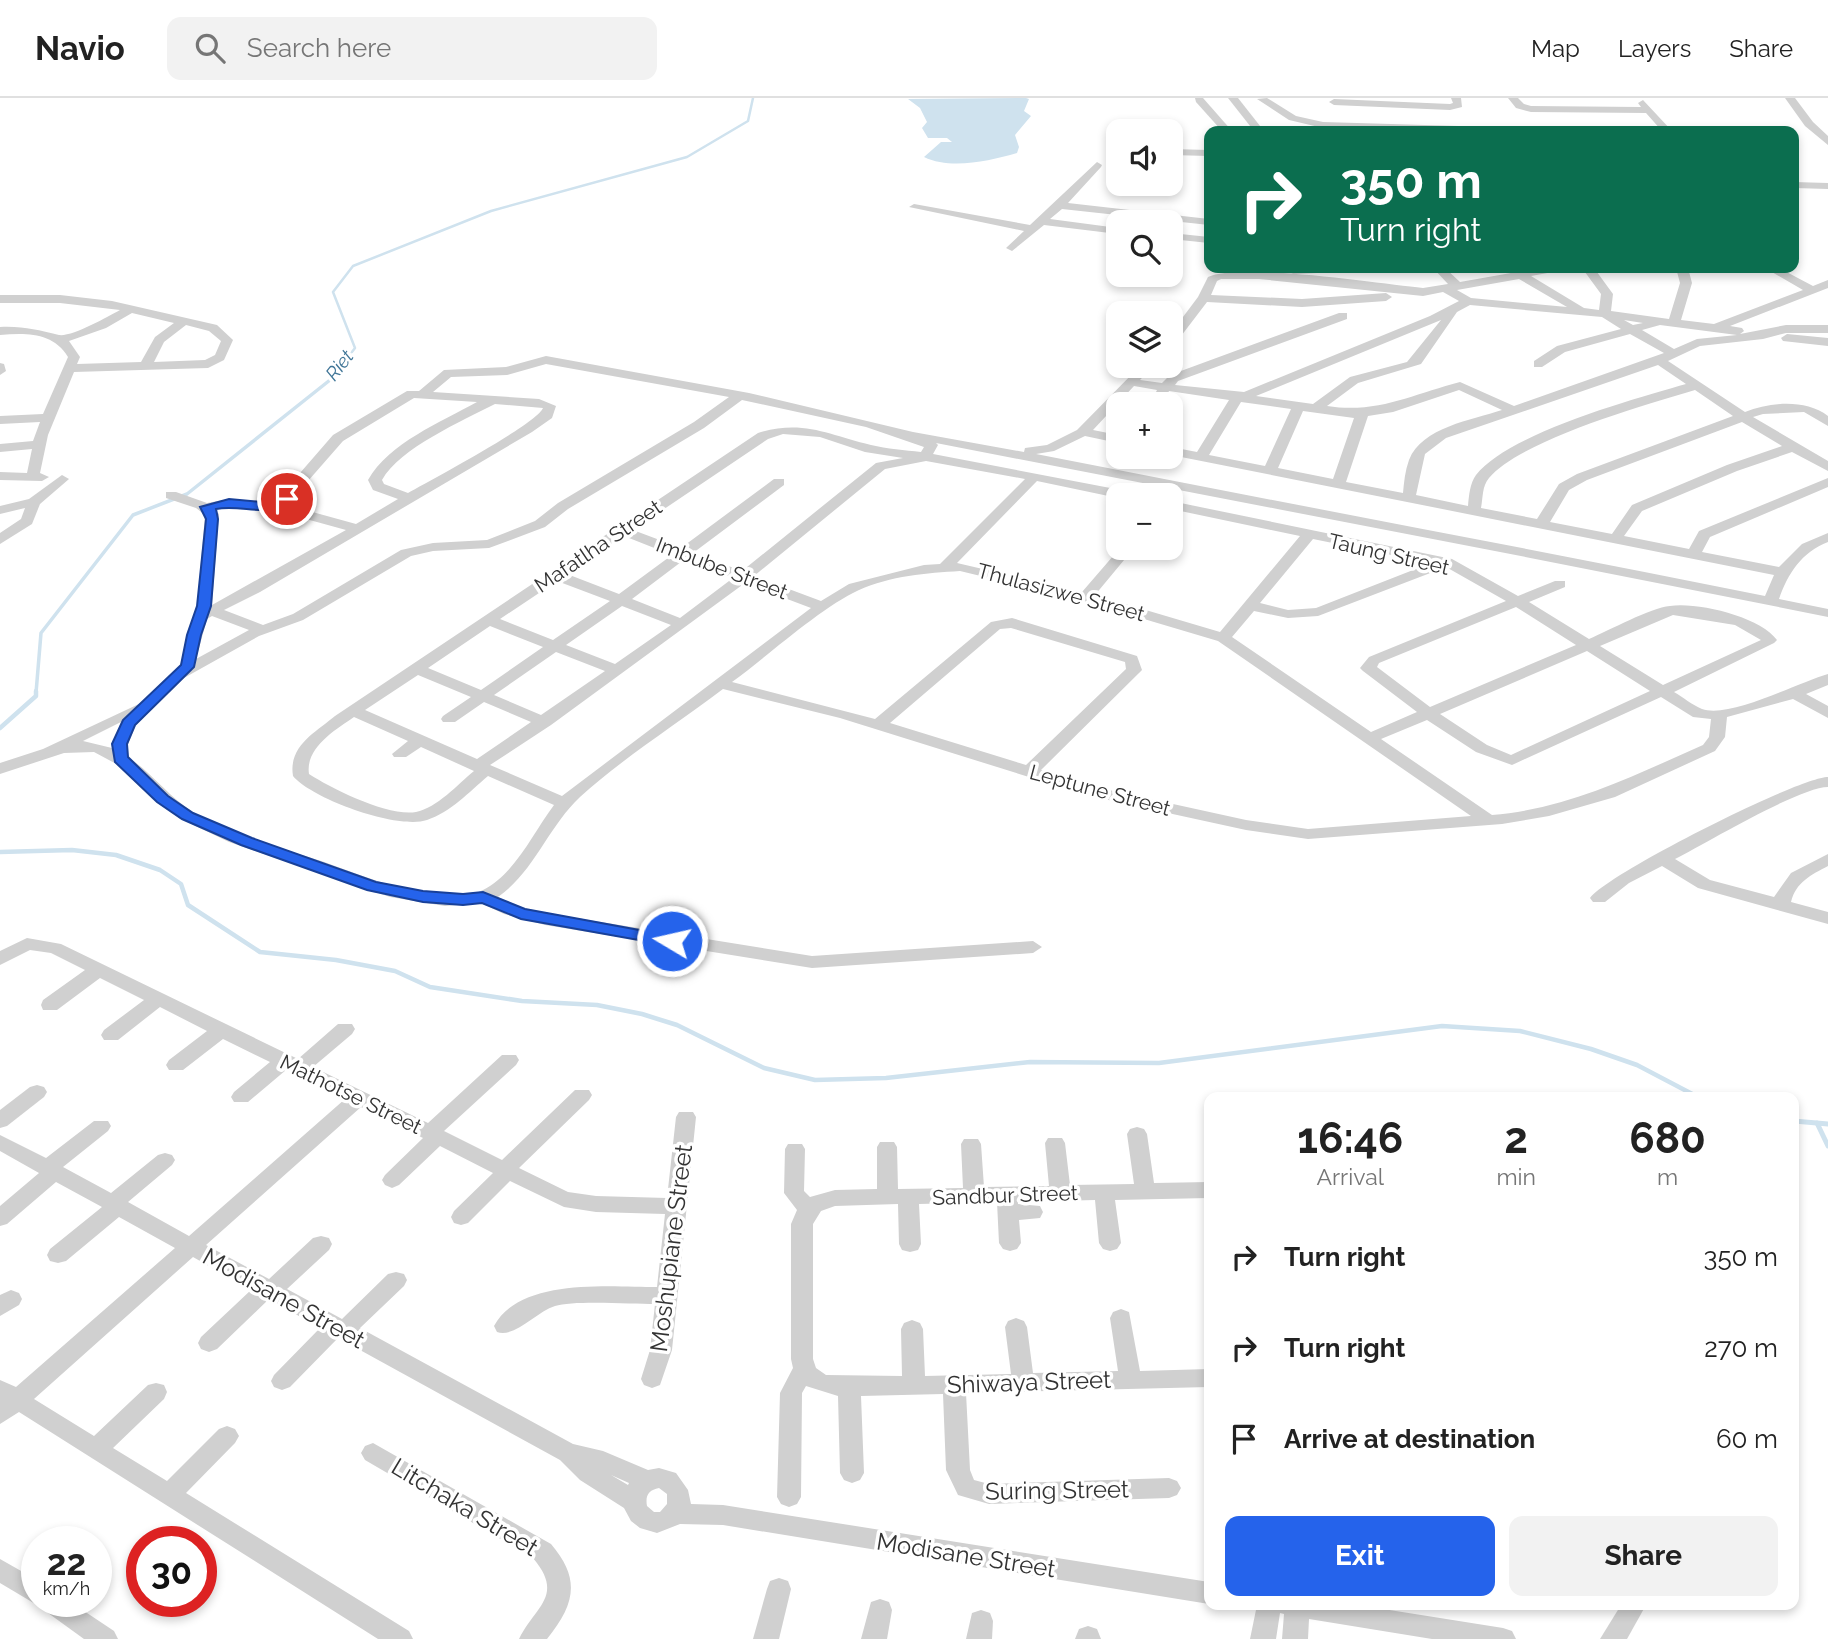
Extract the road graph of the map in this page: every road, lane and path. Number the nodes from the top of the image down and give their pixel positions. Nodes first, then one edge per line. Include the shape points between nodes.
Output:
1 (1233, 98) edge
2 (1347, 98) edge
3 (1457, 98) edge
4 (1513, 98) edge
5 (1638, 98) edge
6 (1790, 98) edge
7 (1262, 99) edge
8 (1199, 100) dead end
9 (1648, 110) junction
10 (1325, 116) edge
11 (1222, 126) edge
12 (1255, 126) edge
13 (1400, 126) edge
14 (1662, 126) edge
15 (1828, 142) edge
16 (1183, 152) edge
17 (1204, 153) edge
18 (1097, 165) dead end
19 (1799, 185) edge
20 (1828, 186) edge
21 (1059, 205) junction
22 (914, 207) dead end
23 (1204, 221) edge
24 (1036, 225) junction
25 (1106, 229) edge
26 (1183, 237) edge
27 (1204, 239) edge
28 (1012, 248) dead end
29 (1275, 273) edge
30 (1443, 273) edge
31 (1516, 273) edge
32 (1536, 273) edge
33 (1592, 273) edge
34 (1683, 273) edge
35 (1780, 273) edge
36 (1259, 276) junction
37 (1521, 276) junction
38 (1828, 284) edge
39 (1452, 288) junction
40 (1812, 290) junction
41 (1410, 292) junction
42 (1204, 298) junction
43 (0, 299) edge
44 (1468, 301) junction
45 (129, 310) junction
46 (1451, 310) junction
47 (1586, 312) junction
48 (1605, 314) junction
49 (1343, 316) dead end
50 (184, 321) junction
51 (1668, 322) junction
52 (1183, 325) edge
53 (1715, 328) junction
54 (1828, 329) edge
55 (1632, 330) junction
56 (0, 331) edge
57 (1763, 335) junction
58 (60, 340) junction
59 (1828, 342) edge
60 (1672, 352) junction
61 (1659, 360) junction
62 (1538, 364) dead end
63 (146, 365) junction
64 (72, 368) junction
65 (1134, 378) edge
66 (1130, 382) junction
67 (1697, 384) junction
68 (1164, 388) junction
69 (1162, 392) edge
70 (423, 394) junction
71 (1242, 396) junction
72 (738, 397) junction
73 (492, 400) junction
74 (1299, 405) junction
75 (1317, 408) junction
76 (1513, 410) junction
77 (1362, 414) junction
78 (1743, 417) junction
79 (47, 418) junction
80 (0, 420) edge
81 (1828, 422) edge
82 (1086, 432) junction
83 (907, 434) junction
84 (1106, 436) edge
85 (37, 444) junction
86 (1793, 447) junction
87 (0, 448) edge
88 (1006, 450) junction
89 (1183, 453) edge
90 (925, 457) junction
91 (1201, 457) junction
92 (1828, 467) edge
93 (1270, 470) junction
94 (0, 476) edge
95 (33, 476) junction
96 (1033, 478) junction
97 (779, 482) dead end
98 (1828, 482) edge
99 (1339, 483) junction
100 (1106, 491) edge
101 (171, 495) dead end
102 (1409, 496) junction
103 (409, 498) junction
104 (33, 502) junction
105 (206, 507) junction
106 (278, 507) junction
107 (1183, 508) edge
108 (1474, 509) junction
109 (0, 510) edge
110 (1542, 523) junction
111 (355, 528) junction
112 (1407, 528) junction
113 (621, 530) junction
114 (1308, 536) junction
115 (1828, 537) edge
116 (1616, 538) junction
117 (0, 540) edge
118 (1396, 553) junction
119 (683, 554) junction
120 (1693, 554) junction
121 (1117, 560) edge
122 (1447, 562) junction
123 (945, 567) junction
124 (1782, 572) junction
125 (556, 575) junction
126 (744, 576) junction
127 (1560, 583) dead end
128 (1085, 597) junction
129 (621, 600) junction
130 (1515, 600) junction
131 (1770, 602) junction
132 (1252, 606) junction
133 (822, 607) junction
134 (1828, 613) edge
135 (206, 614) junction
136 (489, 620) junction
137 (682, 624) junction
138 (263, 630) junction
139 (1223, 638) junction
140 (553, 646) junction
141 (1586, 646) junction
142 (415, 668) junction
143 (617, 670) junction
144 (182, 674) junction
145 (1828, 679) edge
146 (722, 684) junction
147 (1660, 692) junction
148 (1796, 694) junction
149 (482, 696) junction
150 (146, 704) junction
151 (355, 712) junction
152 (1430, 712) junction
153 (1828, 713) edge
154 (1718, 715) junction
155 (449, 719) dead end
156 (545, 722) junction
157 (879, 724) junction
158 (1370, 738) junction
159 (419, 740) junction
160 (49, 752) junction
161 (400, 754) dead end
162 (120, 758) junction
163 (482, 768) junction
164 (0, 769) edge
165 (1030, 771) junction
166 (1828, 782) edge
167 (564, 803) junction
168 (1488, 820) junction
169 (1663, 859) junction
170 (1828, 859) edge
171 (483, 897) junction
172 (1599, 898) dead end
173 (1781, 907) junction
174 (1828, 918) edge
175 (1033, 947) dead end
176 (0, 959) edge
177 (98, 970) junction
178 (158, 999) junction
179 (50, 1005) dead end
180 (345, 1029) dead end
181 (221, 1030) junction
182 (111, 1035) dead end
183 (509, 1060) dead end
184 (176, 1065) dead end
185 (293, 1065) junction
186 (37, 1093) dead end
187 (582, 1095) dead end
188 (241, 1097) dead end
189 (359, 1098) junction
190 (686, 1117) dead end
191 (0, 1121) edge
192 (101, 1126) dead end
193 (1137, 1134) dead end
194 (434, 1135) junction
195 (0, 1143) edge
196 (1055, 1143) dead end
197 (971, 1144) dead end
198 (887, 1147) dead end
199 (795, 1149) dead end
200 (165, 1160) dead end
201 (51, 1170) junction
202 (505, 1171) junction
203 (392, 1180) dead end
204 (1204, 1190) edge
205 (1104, 1192) junction
206 (1146, 1192) junction
207 (1059, 1193) junction
208 (974, 1196) junction
209 (898, 1198) junction
210 (1007, 1203) junction
211 (115, 1205) junction
212 (677, 1206) junction
213 (807, 1211) junction
214 (1033, 1212) dead end
215 (461, 1217) dead end
216 (0, 1218) edge
217 (1010, 1242) dead end
218 (1110, 1243) dead end
219 (321, 1244) dead end
220 (910, 1244) dead end
221 (189, 1246) junction
222 (58, 1255) dead end
223 (396, 1280) dead end
224 (269, 1289) junction
225 (667, 1295) junction
226 (1121, 1318) dead end
227 (505, 1326) dead end
228 (1016, 1327) dead end
229 (339, 1329) junction
230 (912, 1329) dead end
231 (209, 1343) dead end
232 (806, 1373) junction
233 (1204, 1378) edge
234 (652, 1379) dead end
235 (1130, 1379) junction
236 (282, 1381) dead end
237 (1023, 1383) junction
238 (914, 1385) junction
239 (954, 1385) junction
240 (849, 1387) junction
241 (156, 1392) dead end
242 (6, 1401) edge
243 (227, 1436) dead end
244 (95, 1450) junction
245 (373, 1453) dead end
246 (568, 1453) junction
247 (852, 1473) dead end
248 (649, 1481) junction
249 (1170, 1488) dead end
250 (169, 1495) junction
251 (789, 1497) dead end
252 (633, 1501) junction
253 (678, 1504) junction
254 (0, 1570) edge
255 (21, 1584) edge
256 (779, 1589) dead end
257 (1204, 1592) edge
258 (880, 1610) dead end
259 (1268, 1610) edge
260 (1294, 1610) edge
261 (1325, 1610) edge
262 (1631, 1610) edge
263 (72, 1617) edge
264 (105, 1639) edge
265 (400, 1639) edge
266 (532, 1639) edge
267 (766, 1639) edge
268 (874, 1639) edge
269 (1263, 1639) edge
270 (1295, 1639) edge
271 (1503, 1639) edge
272 (1614, 1639) edge

1 - 12 street
2 - 10 street
3 - 10 street via 1458,105 1450,107
4 - 9 street via 1527,108
5 - 9 street
6 - 15 street
7 - 10 street via 1293,118
8 - 11 street
9 - 14 street
10 - 13 street
16 - 17 street
18 - 21 street
19 - 20 street
21 - 23 street
21 - 24 street
22 - 24 street
24 - 25 street
24 - 28 street
26 - 27 street
29 - 36 street
30 - 39 street
31 - 37 street
32 - 37 street
33 - 48 street via 1607,294
34 - 51 street via 1686,283
35 - 40 street
36 - 41 street
36 - 42 street via 1219,276
37 - 39 street
37 - 47 street
38 - 40 street
39 - 41 street
39 - 44 street
40 - 53 street
41 - 42 street via 1302,303
42 - 52 street
43 - 45 street via 60,299
44 - 46 street
44 - 47 street
45 - 50 street
45 - 58 street
46 - 71 street
46 - 75 street via 1411,365 1354,380
47 - 48 street
48 - 51 street
48 - 55 street
49 - 68 street via 1174,377
50 - 63 street via 159,340
50 - 63 street via 222,334 227,344 220,357 202,365
51 - 53 street
51 - 55 street
53 - 57 street
54 - 57 street via 1786,329
55 - 60 street
55 - 62 street via 1561,349
56 - 58 street via 38,331
57 - 59 street
57 - 60 street via 1697,343
58 - 64 street via 72,353
60 - 61 street
61 - 67 street
61 - 76 street
63 - 64 street
64 - 79 street
65 - 66 street
66 - 68 street
66 - 82 street
67 - 78 street
67 - 108 street via 1504,457 1481,478
68 - 69 street
68 - 71 street
70 - 72 street via 448,373 507,371 546,359
70 - 73 street
70 - 106 street via 412,394 338,438
71 - 74 street
71 - 91 street
72 - 83 street
72 - 138 street via 540,524 489,544 406,553 298,617
73 - 103 street via 405,450 377,472 374,480 378,487
73 - 103 street via 547,404 550,410 527,429
74 - 75 street
74 - 93 street
75 - 77 street
76 - 77 street via 1460,386
76 - 102 street via 1425,443 1417,454
77 - 99 street
78 - 81 street via 1761,410 1799,408
78 - 86 street
78 - 110 street via 1582,477 1564,487
79 - 80 street
79 - 85 street
82 - 84 street
82 - 88 street via 1049,449
83 - 88 street
83 - 90 street via 931,445
85 - 87 street
85 - 95 street
86 - 92 street
86 - 116 street via 1637,508
88 - 112 street
89 - 91 street
90 - 96 street
90 - 113 street, Mafatlha Street via 870,449 821,433 772,433 753,441
90 - 126 street via 881,466
91 - 93 street
93 - 99 street
94 - 95 street
95 - 104 street via 62,479
96 - 100 street
96 - 123 street
97 - 119 street
98 - 120 street via 1704,534
99 - 102 street
101 - 105 street
102 - 108 street
103 - 111 street
104 - 109 street
104 - 117 street via 27,521
105 - 106 street via 229,503
105 - 135 street via 212,519
106 - 111 street
107 - 114 street, Taung Street
108 - 110 street
110 - 116 street
111 - 135 street
112 - 118 street
112 - 131 street
113 - 119 street, Imbube Street
113 - 125 street, Mafatlha Street
114 - 118 street, Taung Street
114 - 132 street
115 - 124 street via 1802,550
116 - 120 street
118 - 122 street, Taung Street
119 - 126 street, Imbube Street
119 - 129 street
120 - 124 street
121 - 128 street
122 - 130 street, Taung Street
122 - 132 street via 1318,612 1288,614
123 - 128 street, Thulasizwe Street via 982,570
123 - 133 street, Thulasizwe Street via 854,587
124 - 131 street
125 - 129 street
125 - 136 street, Mafatlha Street
126 - 133 street, Imbube Street
126 - 137 street
127 - 130 street
128 - 139 street, Thulasizwe Street
129 - 137 street
129 - 140 street
130 - 141 street, Taung Street
130 - 152 street via 1369,663 1369,670
131 - 134 street
132 - 139 street
133 - 146 street, Thulasizwe Street
135 - 138 street
135 - 144 street
136 - 140 street
136 - 142 street, Mafatlha Street
137 - 143 street
138 - 144 street
139 - 158 street, Thulasizwe Street
140 - 143 street
140 - 149 street
141 - 147 street, Taung Street
141 - 147 street via 1671,610 1753,625 1769,637 1765,644
141 - 152 street
142 - 149 street
142 - 151 street, Mafatlha Street
143 - 156 street
144 - 150 street
145 - 148 street
146 - 157 street, Leptune Street
146 - 167 street, Thulasizwe Street
147 - 152 street via 1512,760 1493,755
147 - 154 street, Taung Street via 1699,714
148 - 153 street
148 - 154 street
149 - 155 street
149 - 156 street
150 - 160 street
150 - 162 street via 125,731
151 - 159 street
151 - 163 street, Mafatlha Street via 302,752 300,776 330,792 411,818 432,811
152 - 158 street
154 - 168 street, Leptune Street via 1714,743 1673,765 1577,804
156 - 163 street
157 - 165 street, Leptune Street
157 - 165 street via 996,625 1012,623 1132,659 1133,670
158 - 168 street, Thulasizwe Street
159 - 161 street
159 - 163 street
160 - 162 street via 86,746
160 - 164 street
162 - 171 street via 162,799 246,842 399,893 463,900
163 - 167 street
165 - 168 street, Leptune Street via 1117,797 1285,832 1331,834
166 - 169 street via 1786,795
167 - 171 street, Thulasizwe Street via 506,882
169 - 172 street via 1623,879
169 - 173 street via 1704,884
170 - 173 street via 1798,873 1783,892
171 - 175 street via 545,919 812,962
173 - 174 street
176 - 177 street, Mathotse Street via 34,943 55,948
177 - 178 street, Mathotse Street
177 - 179 street
178 - 181 street, Mathotse Street
178 - 182 street
180 - 185 street
181 - 184 street
181 - 185 street, Mathotse Street
183 - 194 street
185 - 188 street
185 - 189 street, Mathotse Street
186 - 191 street
187 - 202 street
189 - 194 street, Mathotse Street
189 - 221 street
190 - 212 street, Moshupiane Street
192 - 201 street
193 - 206 street
194 - 202 street, Mathotse Street
194 - 203 street
195 - 201 street, Modisane Street
196 - 207 street
197 - 208 street
198 - 209 street
199 - 213 street via 794,1193
200 - 211 street
201 - 211 street, Modisane Street
201 - 216 street
202 - 212 street, Mathotse Street via 578,1203
202 - 215 street
204 - 206 street, Sandbur Street
205 - 206 street, Sandbur Street
205 - 207 street, Sandbur Street
205 - 218 street
207 - 210 street, Sandbur Street
208 - 209 street, Sandbur Street
208 - 210 street, Sandbur Street
209 - 213 street, Sandbur Street via 825,1199
209 - 220 street
210 - 214 street
210 - 217 street
211 - 221 street, Modisane Street
211 - 222 street
212 - 225 street, Moshupiane Street
213 - 232 street via 802,1230
219 - 224 street
221 - 224 street, Modisane Street
221 - 242 street
223 - 229 street
224 - 229 street, Modisane Street
224 - 231 street
225 - 227 street via 547,1298
225 - 234 street, Moshupiane Street via 661,1350
226 - 235 street
228 - 237 street
229 - 236 street
229 - 246 street, Modisane Street
230 - 238 street
232 - 240 street, Shiwaya Street via 825,1385
232 - 251 street via 793,1384 791,1393
233 - 235 street, Shiwaya Street
235 - 237 street, Shiwaya Street
237 - 239 street, Shiwaya Street
238 - 239 street, Shiwaya Street
238 - 240 street, Shiwaya Street
239 - 249 street, Suring Street via 958,1470 971,1491 1003,1495
240 - 247 street
241 - 244 street
242 - 244 street
243 - 250 street
244 - 250 street
245 - 266 street, Litchaka Street via 554,1562 560,1574 558,1599
246 - 248 street, Modisane Street via 603,1461
246 - 252 street, Modisane Street via 588,1473
248 - 252 street via 638,1489
248 - 253 street, Modisane Street via 673,1483
250 - 265 street
252 - 253 street, Modisane Street via 637,1512 648,1520 662,1520
253 - 257 street, Modisane Street via 723,1516
254 - 255 street
256 - 267 street
258 - 268 street
259 - 269 street
260 - 270 street
261 - 271 street
262 - 272 street
263 - 264 street

